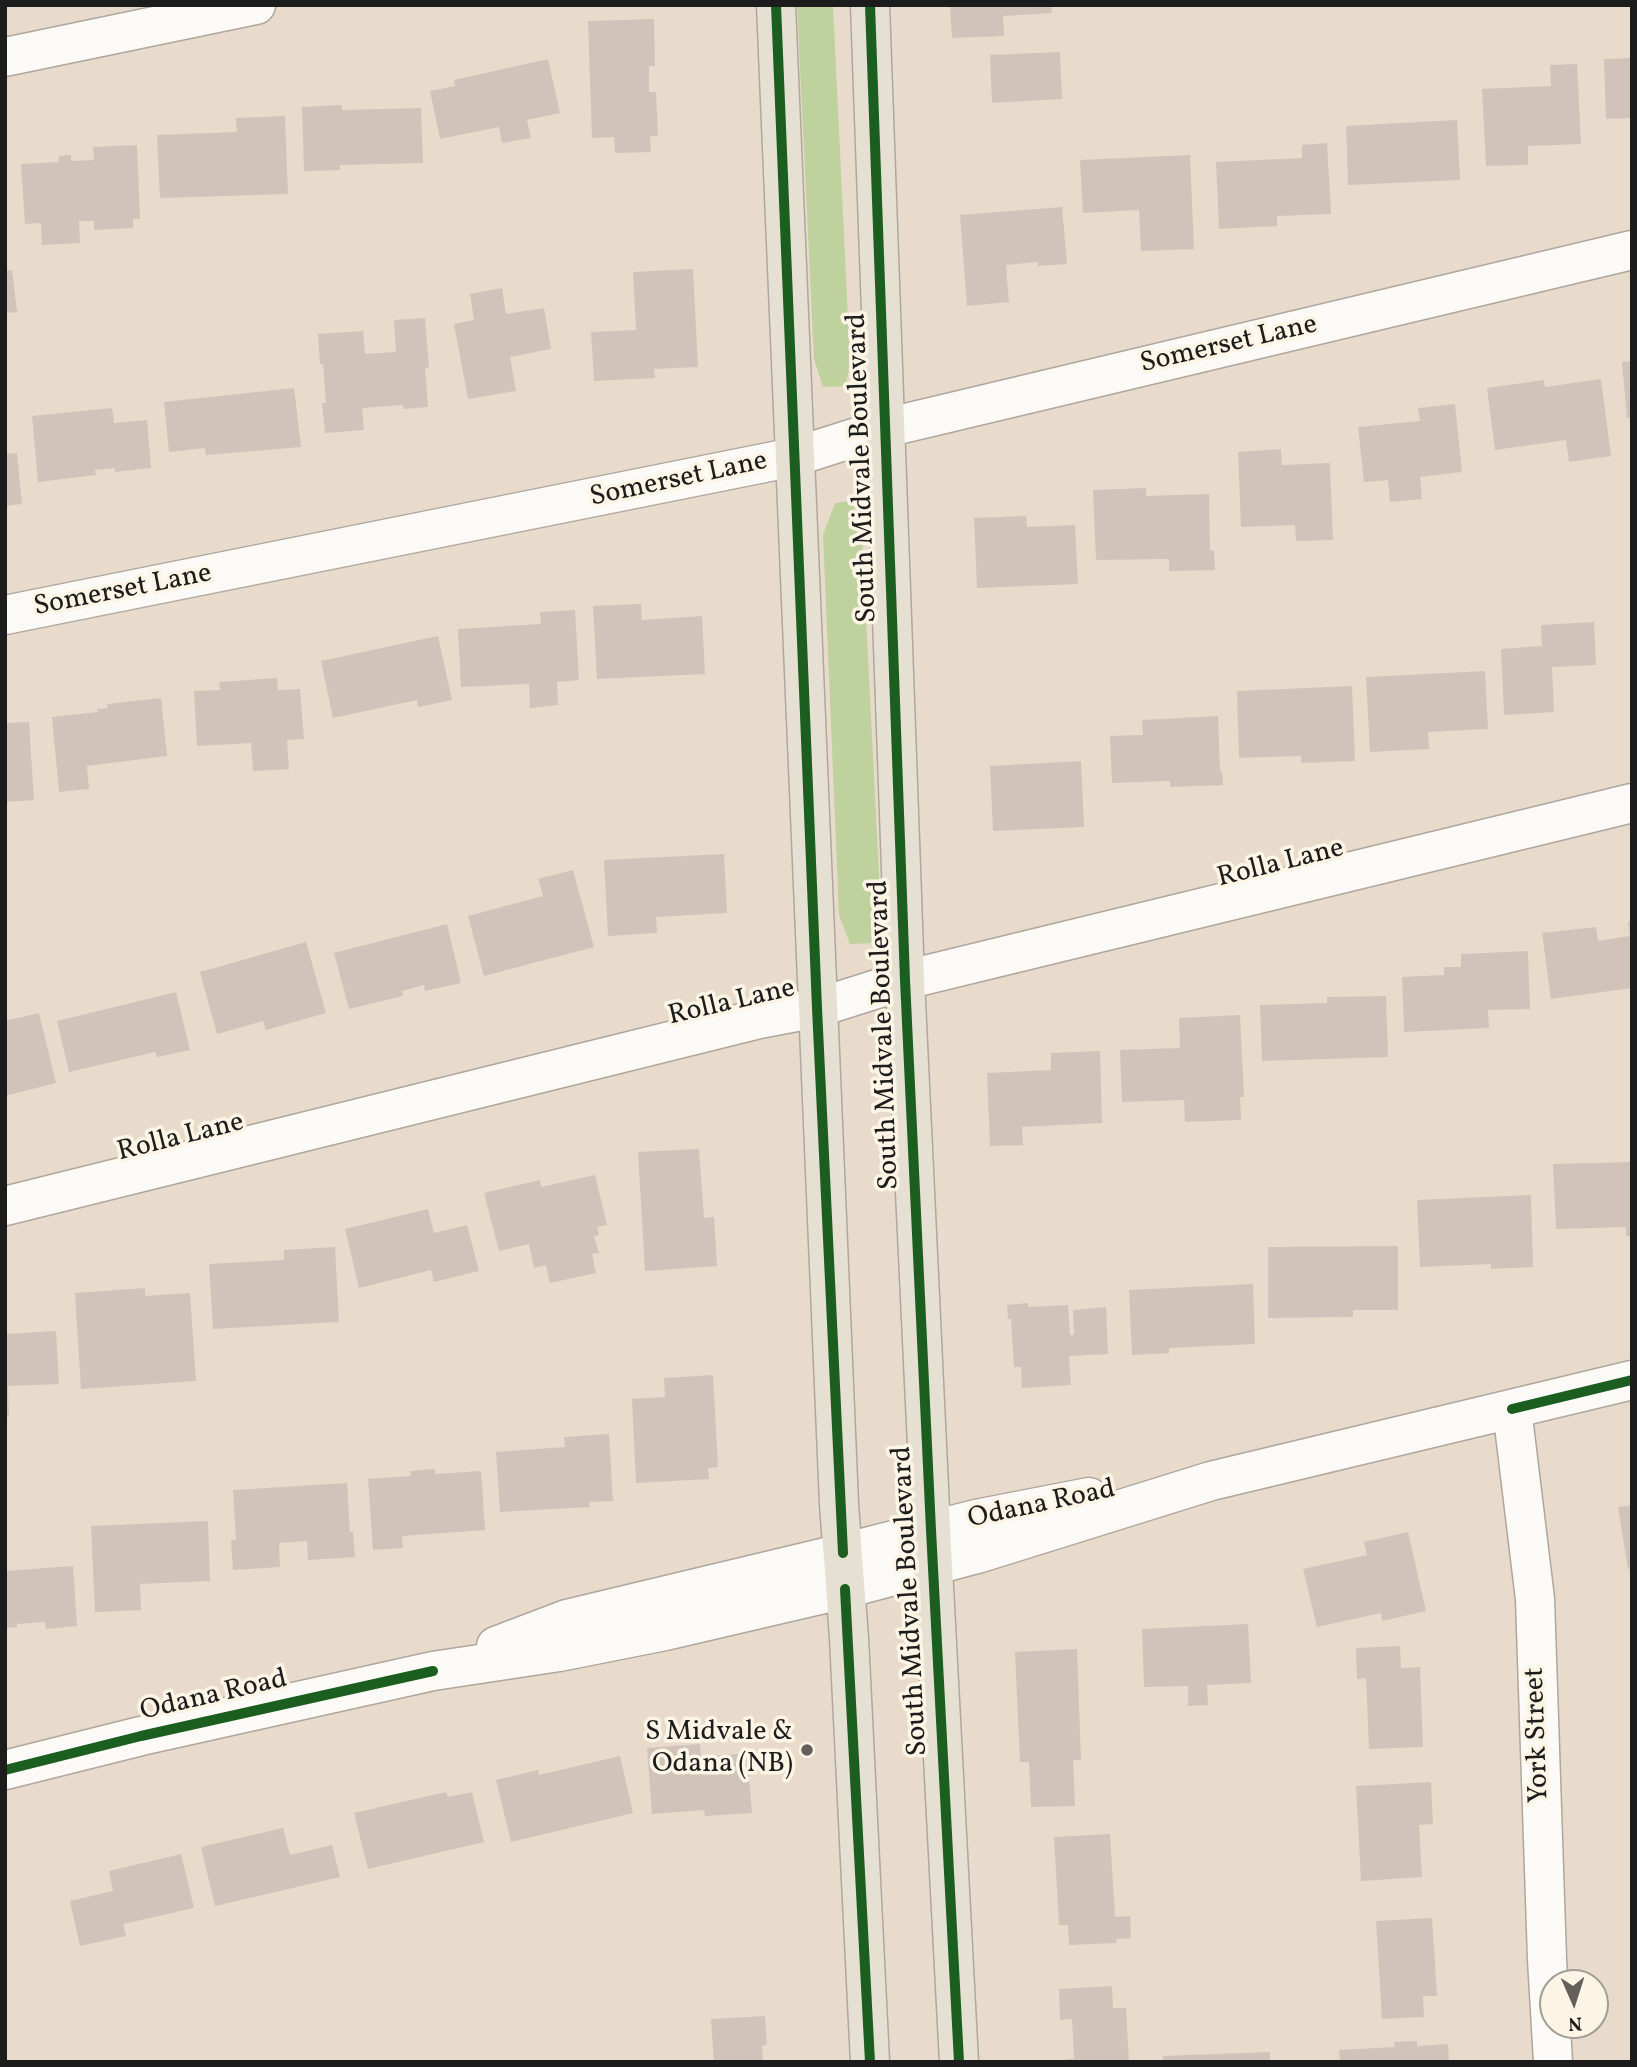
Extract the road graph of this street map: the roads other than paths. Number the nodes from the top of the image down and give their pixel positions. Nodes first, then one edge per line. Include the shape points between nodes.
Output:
1 (256, 5) edge
2 (776, 5) edge
3 (870, 5) edge
4 (5, 57) edge
5 (1632, 250) edge
6 (885, 428) junction
7 (794, 457) junction
8 (5, 615) edge
9 (1632, 803) edge
10 (905, 979) junction
11 (817, 1008) junction
12 (5, 1206) edge
13 (1632, 1380) edge
14 (1512, 1409) junction
15 (932, 1547) junction
16 (844, 1571) junction
17 (5, 1770) edge
18 (870, 2062) edge
19 (960, 2062) edge
20 (1553, 2062) edge

1 - 4 street
2 - 7 main road
3 - 6 main road, South Midvale Boulevard
5 - 6 street, Somerset Lane
6 - 7 street, Somerset Lane
6 - 10 main road, South Midvale Boulevard
7 - 8 street, Somerset Lane
7 - 11 main road
9 - 10 street, Rolla Lane
10 - 11 street, Rolla Lane
10 - 15 main road, South Midvale Boulevard
11 - 12 street, Rolla Lane
11 - 16 main road
13 - 14 street, Odana Road
14 - 15 street, Odana Road via 1211,1481 977,1554
14 - 20 street, York Street via 1535,1599
15 - 16 street, Odana Road
15 - 19 main road, South Midvale Boulevard
16 - 17 street, Odana Road via 567,1619 433,1671
16 - 18 main road

